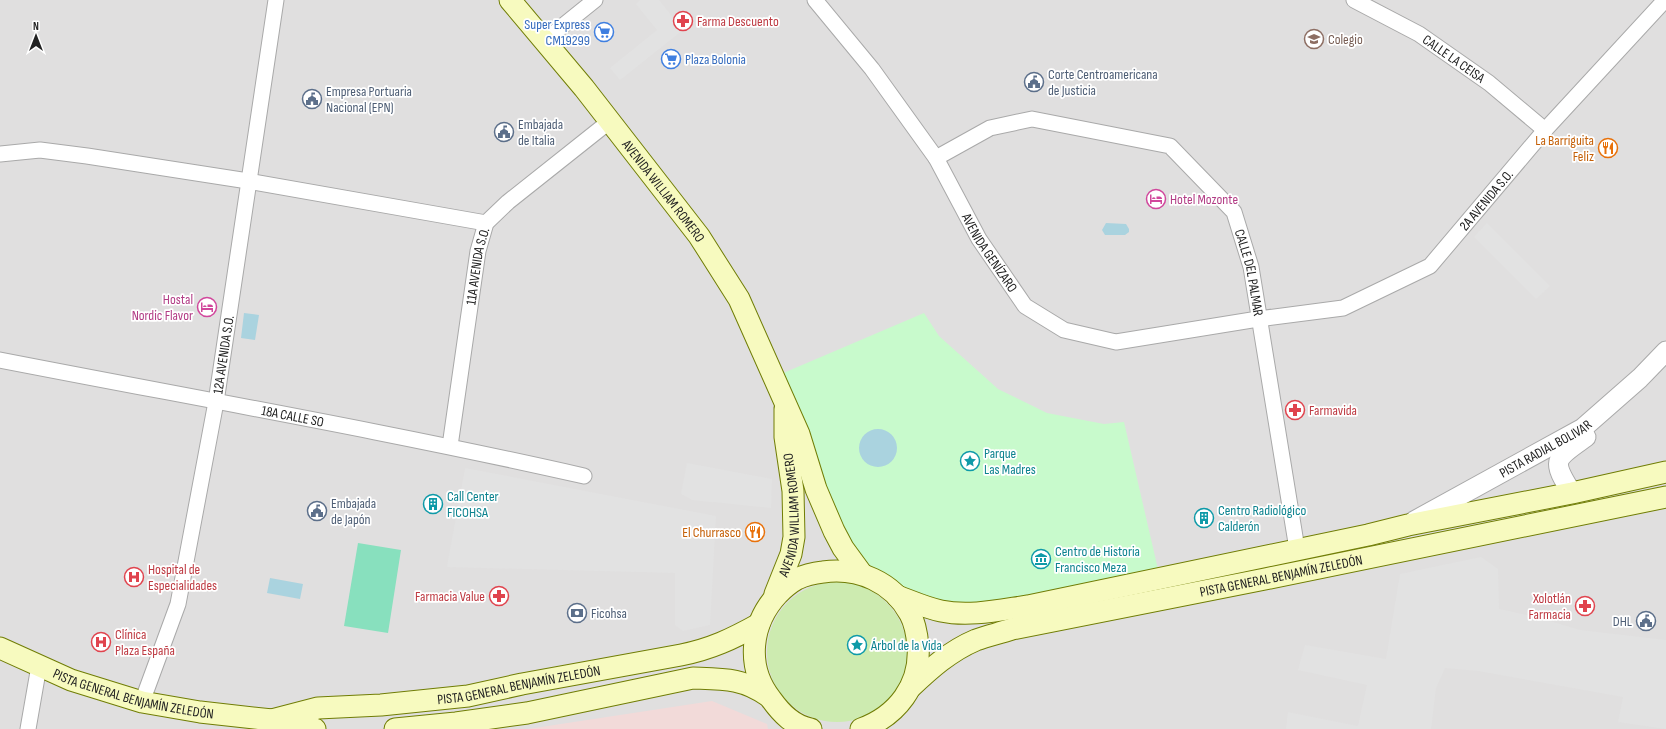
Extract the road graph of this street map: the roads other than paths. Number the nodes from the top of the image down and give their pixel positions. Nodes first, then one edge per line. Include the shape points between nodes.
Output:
1 (276, 0) edge
2 (510, 0) edge
3 (595, 0) edge
4 (815, 0) edge
5 (1354, 0) edge
6 (1665, 0) edge
7 (544, 41) junction
8 (610, 121) junction
9 (1545, 130) junction
10 (0, 154) edge
11 (936, 158) junction
12 (248, 181) junction
13 (486, 223) junction
14 (1258, 319) junction
15 (1666, 351) edge
16 (0, 360) edge
17 (1640, 378) junction
18 (216, 402) junction
19 (785, 402) junction
20 (450, 446) junction
21 (1666, 472) edge
22 (584, 476) dead end
23 (1666, 487) edge
24 (1644, 492) junction
25 (1666, 492) edge
26 (1572, 493) junction
27 (1666, 496) edge
28 (1598, 503) junction
29 (1573, 516) junction
30 (1408, 525) junction
31 (1297, 549) junction
32 (862, 574) junction
33 (1286, 575) junction
34 (897, 596) junction
35 (772, 601) junction
36 (1126, 607) junction
37 (759, 624) junction
38 (0, 648) edge
39 (39, 666) junction
40 (910, 688) junction
41 (768, 696) junction
42 (142, 702) junction
43 (896, 708) junction
44 (272, 724) edge
45 (800, 727) edge
46 (28, 729) edge
47 (315, 729) edge
48 (395, 729) edge
49 (861, 729) edge
50 (879, 729) edge

1 - 12 street, 12A AVENIDA S.O.
2 - 7 main road, AVENIDA WILLIAM ROMERO
3 - 7 street
4 - 11 street, AVENIDA GENÍZARO via 872,69
5 - 9 street, CALLE LA CEISA via 1419,34 1489,83
6 - 9 street, 2A AVENIDA S.O.
7 - 8 main road, AVENIDA WILLIAM ROMERO
8 - 13 street, 11A AVENIDA S.O. via 508,202
8 - 19 main road, AVENIDA WILLIAM ROMERO via 699,236 739,299
9 - 14 street, 2A AVENIDA S.O. via 1430,266 1343,308
10 - 12 street via 40,150
11 - 14 street, AVENIDA GENÍZARO via 979,239 1025,306 1064,330 1116,342
11 - 14 street, CALLE DEL PALMAR via 990,128 1032,119 1170,146 1234,212 1251,267
12 - 13 street
12 - 18 street, 12A AVENIDA S.O.
13 - 20 street, 11A AVENIDA S.O. via 478,251
14 - 31 street, CALLE DEL PALMAR
15 - 17 street, PISTA RADIAL BOLIVAR
16 - 18 street, 18A CALLE SO
17 - 26 street via 1610,419 1560,458 1559,472
17 - 30 street, PISTA RADIAL BOLIVAR via 1583,428
18 - 20 street, 18A CALLE SO
18 - 42 street, 12A AVENIDA S.O. via 178,604
19 - 32 main road, AVENIDA WILLIAM ROMERO via 834,531
19 - 35 main road, AVENIDA WILLIAM ROMERO via 785,438 793,491 794,537 789,560
20 - 22 street, 18A CALLE SO
21 - 26 main road, PISTA GENERAL BENJAMÍN ZELEDÓN
23 - 24 main road
24 - 25 main road
24 - 28 main road
26 - 28 main road via 1580,502
26 - 30 main road, PISTA GENERAL BENJAMÍN ZELEDÓN
27 - 29 main road, PISTA GENERAL BENJAMÍN ZELEDÓN
28 - 29 main road
29 - 33 main road, PISTA GENERAL BENJAMÍN ZELEDÓN
30 - 31 main road, PISTA GENERAL BENJAMÍN ZELEDÓN
30 - 33 main road via 1383,539 1301,557 1291,563
31 - 34 main road, PISTA GENERAL BENJAMÍN ZELEDÓN via 1028,606 974,613 942,611
31 - 36 main road via 1297,554 1286,562 1158,590
32 - 34 main road via 881,583
32 - 35 main road via 838,570 813,573 789,584
33 - 36 main road, PISTA GENERAL BENJAMÍN ZELEDÓN
34 - 40 main road via 910,614 917,635 919,657
35 - 37 main road
36 - 40 main road, PISTA GENERAL BENJAMÍN ZELEDÓN via 1012,629 976,640 940,661
37 - 41 main road via 755,662
37 - 44 main road, PISTA GENERAL BENJAMÍN ZELEDÓN via 704,650 680,655 468,696 381,705 318,708
38 - 39 main road, PISTA GENERAL BENJAMÍN ZELEDÓN
39 - 42 main road, PISTA GENERAL BENJAMÍN ZELEDÓN via 71,680
39 - 46 street
40 - 43 main road
41 - 45 main road via 781,712
41 - 48 main road, PISTA GENERAL BENJAMÍN ZELEDÓN via 744,682 693,678 527,713
42 - 44 main road, PISTA GENERAL BENJAMÍN ZELEDÓN
43 - 49 main road via 875,723
43 - 50 main road
44 - 47 main road, PISTA GENERAL BENJAMÍN ZELEDÓN

